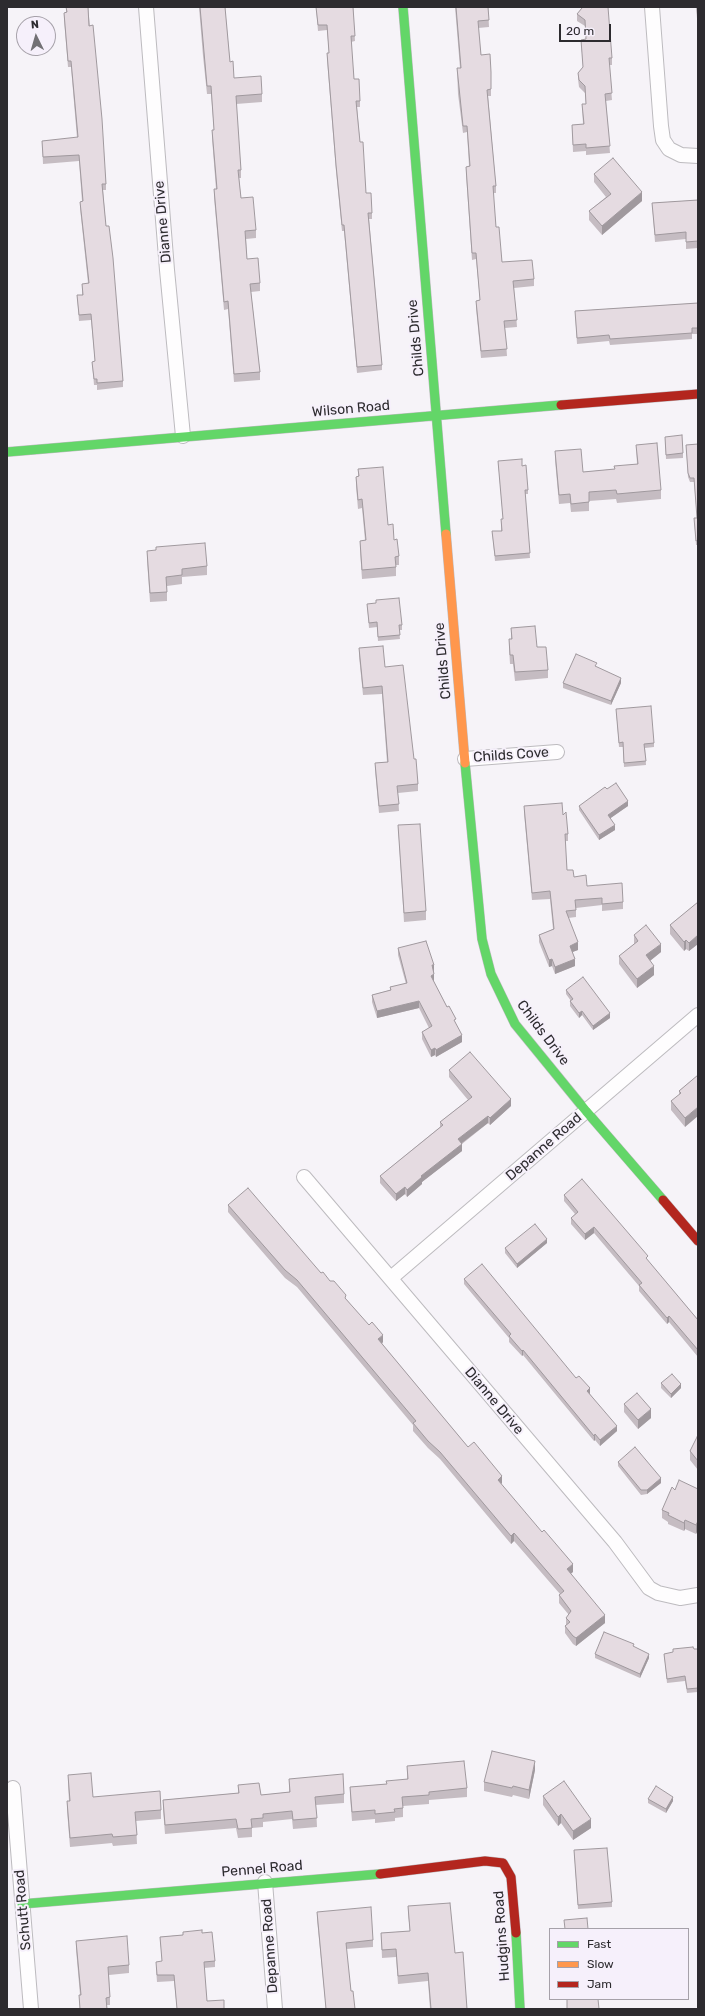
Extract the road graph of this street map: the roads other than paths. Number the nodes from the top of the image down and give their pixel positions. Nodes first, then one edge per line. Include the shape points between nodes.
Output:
1 (146, 7) edge
2 (403, 7) edge
3 (652, 7) edge
4 (698, 156) edge
5 (698, 394) edge
6 (437, 416) junction
7 (183, 436) junction
8 (7, 452) edge
9 (557, 752) dead end
10 (465, 759) junction
11 (698, 1015) edge
12 (586, 1110) junction
13 (304, 1177) dead end
14 (698, 1241) edge
15 (390, 1278) junction
16 (698, 1595) edge
17 (14, 1788) dead end
18 (503, 1863) joint
19 (265, 1882) junction
20 (22, 1904) junction
21 (31, 2009) edge
22 (275, 2009) edge
23 (520, 2009) edge

1 - 7 street, Dianne Drive
2 - 6 street, Childs Drive
3 - 4 street via 663,140 669,149 681,155
5 - 6 street, Wilson Road
6 - 7 street, Wilson Road
6 - 10 street, Childs Drive
7 - 8 street, Wilson Road
9 - 10 street, Childs Cove
10 - 12 street, Childs Drive via 479,916 482,939 492,974 515,1024
11 - 12 street, Depanne Road
12 - 14 street, Childs Drive
12 - 15 street, Depanne Road
13 - 15 street, Dianne Drive
15 - 16 street, Dianne Drive via 619,1547 649,1588 680,1598
17 - 20 street, Schutt Road
18 - 19 street, Pennel Road via 486,1861
18 - 23 street, Hudgins Road via 511,1877 514,1898
19 - 20 street, Pennel Road
19 - 22 street, Depanne Road
20 - 21 street, Schutt Road

